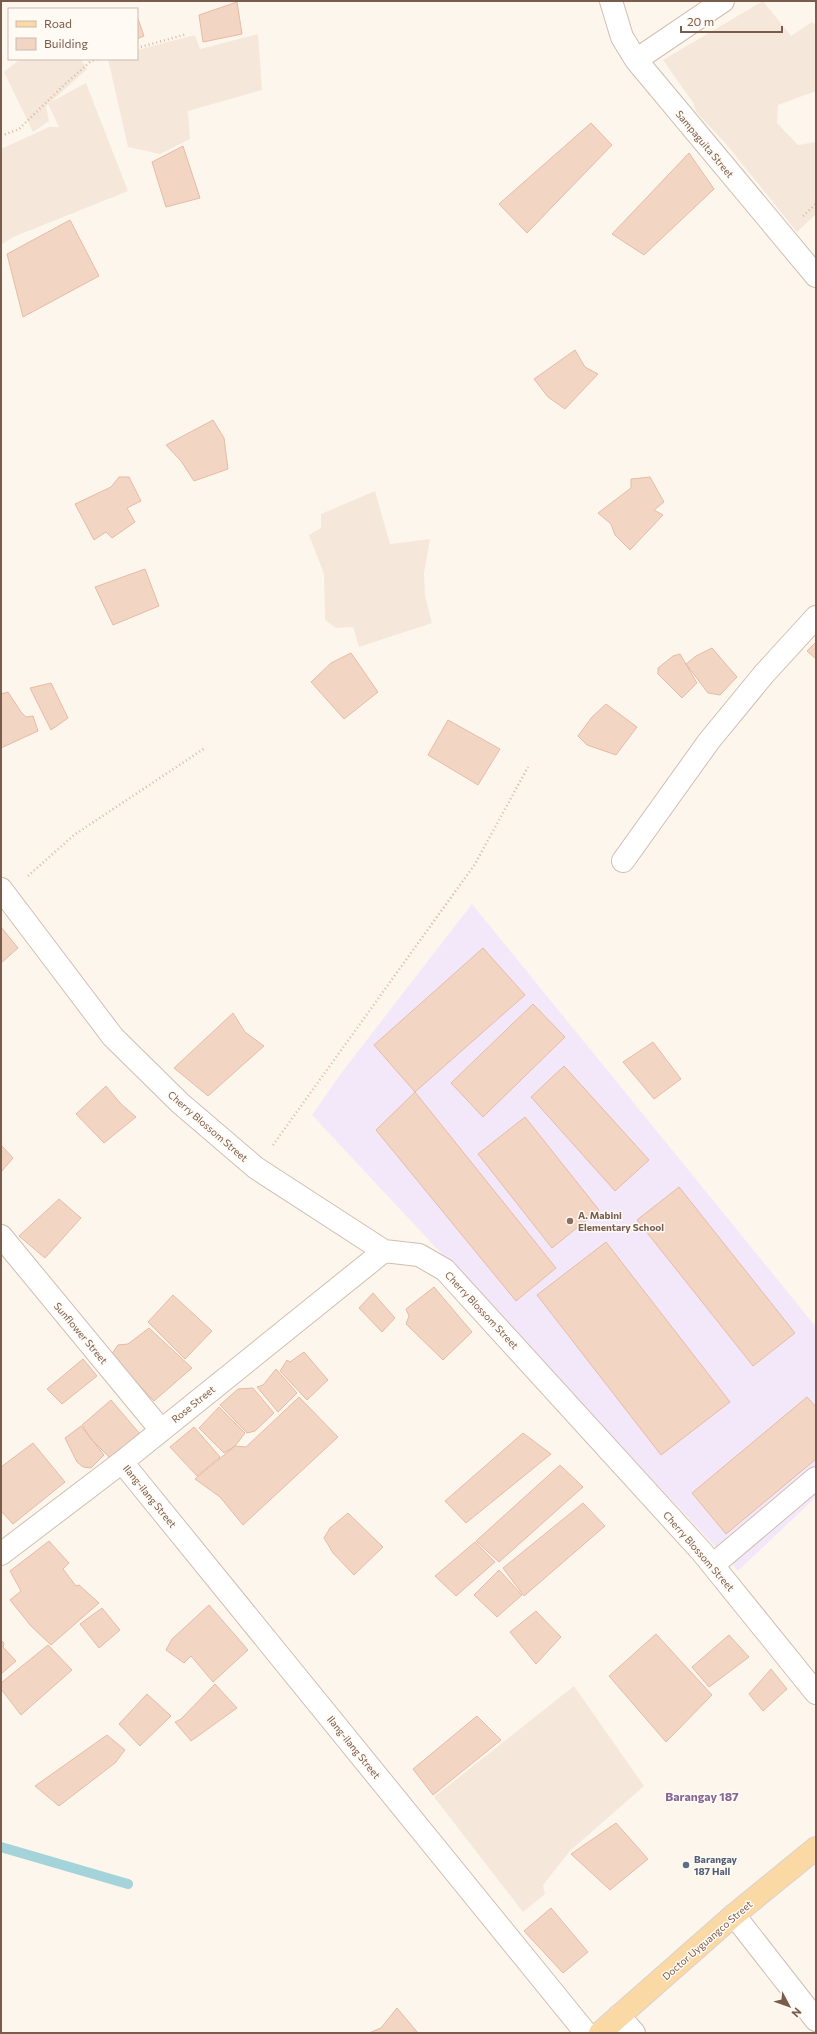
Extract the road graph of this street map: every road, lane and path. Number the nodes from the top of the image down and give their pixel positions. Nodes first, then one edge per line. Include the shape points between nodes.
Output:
1 (612, 1) edge
2 (723, 1) edge
3 (187, 34) dead end
4 (138, 48) edge
5 (94, 60) edge
6 (636, 60) junction
7 (1, 136) edge
8 (816, 276) edge
9 (816, 617) edge
10 (206, 748) dead end
11 (528, 767) dead end
12 (623, 861) dead end
13 (3, 892) edge
14 (256, 1168) junction
15 (1, 1236) edge
16 (384, 1251) junction
17 (161, 1430) junction
18 (122, 1462) junction
19 (816, 1478) edge
20 (1, 1554) edge
21 (713, 1565) junction
22 (816, 1693) edge
23 (816, 1848) edge
24 (734, 1915) junction
25 (619, 2016) junction
26 (816, 2020) edge
27 (586, 2033) edge
28 (600, 2033) edge
29 (634, 2033) edge

1 - 6 street, Sampaguita Street via 622,37
2 - 6 street
3 - 4 path
5 - 7 path via 19,129
6 - 8 street, Sampaguita Street
9 - 12 street via 708,741
10 - 13 path via 74,835
11 - 14 path via 475,864
13 - 14 street, Cherry Blossom Street via 113,1037 180,1103
14 - 16 street, Cherry Blossom Street
15 - 17 street, Sunflower Street
16 - 17 street, Rose Street
16 - 21 street, Cherry Blossom Street via 419,1255 445,1270
17 - 18 street, Rose Street
18 - 20 street, Rose Street
18 - 27 street, Ilang-ilang Street
19 - 21 street
21 - 22 street, Cherry Blossom Street
23 - 24 main road, Doctor Uyguangco Street
24 - 25 main road, Doctor Uyguangco Street
24 - 26 street
25 - 28 main road, Doctor Uyguangco Street
25 - 29 street

